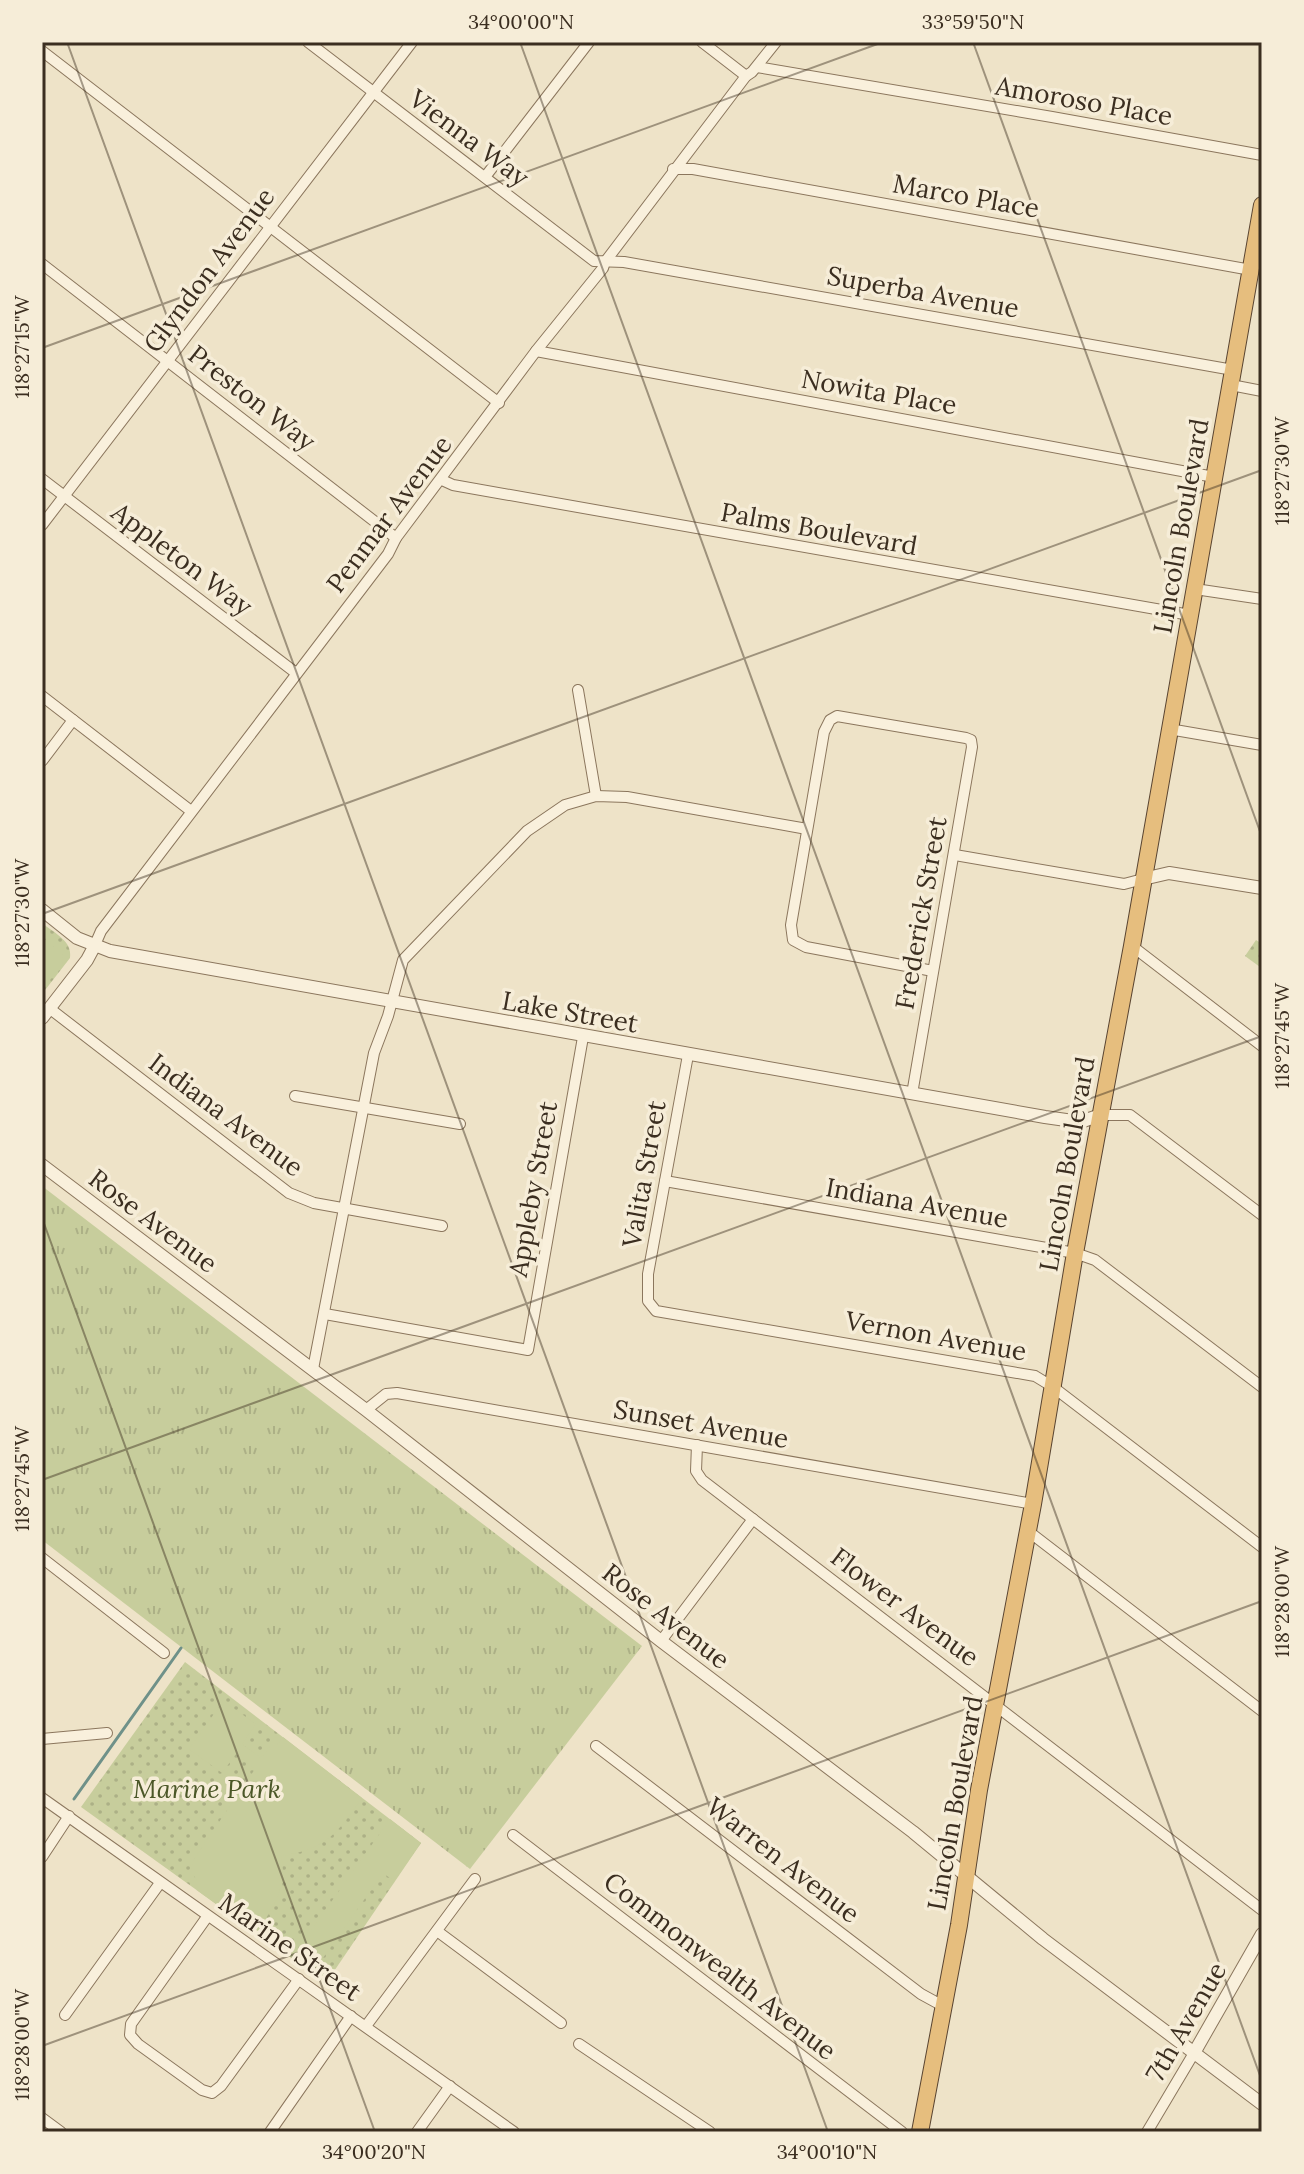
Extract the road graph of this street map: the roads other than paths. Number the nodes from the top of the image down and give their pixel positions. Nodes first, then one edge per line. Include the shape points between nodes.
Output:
1 (308, 42) edge
2 (412, 42) edge
3 (589, 42) edge
4 (702, 42) edge
5 (776, 42) edge
6 (42, 51) edge
7 (757, 67) junction
8 (746, 76) junction
9 (373, 93) junction
10 (1262, 155) edge
11 (673, 169) junction
12 (485, 177) junction
13 (1262, 205) edge
14 (270, 227) junction
15 (605, 262) junction
16 (42, 264) edge
17 (1251, 270) junction
18 (536, 351) junction
19 (168, 361) junction
20 (1232, 378) junction
21 (1262, 391) edge
22 (499, 403) junction
23 (1214, 477) junction
24 (42, 479) edge
25 (442, 480) junction
26 (64, 496) junction
27 (42, 525) edge
28 (396, 538) junction
29 (1195, 589) junction
30 (1262, 599) edge
31 (1190, 615) junction
32 (296, 673) junction
33 (578, 690) dead end
34 (42, 696) edge
35 (73, 720) junction
36 (1169, 729) junction
37 (1262, 745) edge
38 (42, 761) edge
39 (596, 796) junction
40 (191, 811) junction
41 (807, 829) junction
42 (955, 855) junction
43 (1143, 879) junction
44 (1262, 888) edge
45 (42, 910) edge
46 (1132, 946) junction
47 (94, 947) junction
48 (933, 971) junction
49 (391, 1002) junction
50 (46, 1013) edge
51 (583, 1037) junction
52 (1262, 1046) edge
53 (688, 1055) junction
54 (912, 1094) junction
55 (295, 1096) dead end
56 (364, 1108) junction
57 (1101, 1115) junction
58 (460, 1124) dead end
59 (42, 1165) edge
60 (665, 1181) junction
61 (345, 1209) junction
62 (1262, 1215) edge
63 (442, 1226) dead end
64 (1075, 1253) junction
65 (648, 1301) joint
66 (325, 1314) junction
67 (313, 1369) junction
68 (1053, 1387) junction
69 (1262, 1387) edge
70 (366, 1410) junction
71 (697, 1445) junction
72 (1033, 1504) junction
73 (753, 1519) junction
74 (1028, 1531) junction
75 (1262, 1547) edge
76 (42, 1558) edge
77 (661, 1641) junction
78 (164, 1653) dead end
79 (996, 1705) junction
80 (1262, 1711) edge
81 (107, 1733) dead end
82 (42, 1739) edge
83 (596, 1746) dead end
84 (42, 1798) edge
85 (69, 1816) junction
86 (513, 1835) dead end
87 (42, 1857) edge
88 (966, 1876) junction
89 (475, 1879) dead end
90 (160, 1883) junction
91 (1262, 1910) edge
92 (207, 1917) junction
93 (437, 1931) junction
94 (1262, 1934) edge
95 (299, 1979) junction
96 (943, 2006) junction
97 (65, 2015) dead end
98 (351, 2016) junction
99 (561, 2023) dead end
100 (366, 2026) junction
101 (579, 2044) dead end
102 (1194, 2053) junction
103 (450, 2086) junction
104 (1262, 2104) edge
105 (42, 2118) edge
106 (61, 2132) edge
107 (270, 2132) edge
108 (417, 2132) edge
109 (514, 2132) edge
110 (710, 2132) edge
111 (902, 2132) edge
112 (920, 2132) edge
113 (1147, 2132) edge

1 - 9 street, Vienna Way
2 - 9 street, Glyndon Avenue
3 - 12 street
4 - 8 street
5 - 7 street, Penmar Avenue
6 - 14 street
7 - 8 street, Penmar Avenue
7 - 10 street, Amoroso Place
8 - 11 street, Penmar Avenue
9 - 12 street, Vienna Way
9 - 14 street, Glyndon Avenue
11 - 15 street, Penmar Avenue
11 - 17 street, Marco Place
12 - 15 street, Vienna Way via 594,261
13 - 17 highway, Lincoln Boulevard
14 - 19 street, Glyndon Avenue
14 - 22 street
15 - 18 street, Penmar Avenue
15 - 20 street, Superba Avenue
16 - 19 street, Preston Way
17 - 20 highway, Lincoln Boulevard
18 - 22 street, Penmar Avenue
18 - 23 street, Nowita Place
19 - 26 street, Glyndon Avenue
19 - 28 street, Preston Way
20 - 21 street, Superba Avenue
20 - 23 highway, Lincoln Boulevard
22 - 25 street, Penmar Avenue
23 - 29 highway, Lincoln Boulevard
24 - 26 street, Appleton Way
25 - 28 street, Penmar Avenue
25 - 31 street, Palms Boulevard
26 - 27 street, Glyndon Avenue
26 - 32 street, Appleton Way
28 - 32 street, Penmar Avenue
29 - 30 street
29 - 31 highway, Lincoln Boulevard
31 - 36 highway, Lincoln Boulevard
32 - 40 street, Penmar Avenue
33 - 39 street
34 - 35 street
35 - 38 street
35 - 40 street
36 - 37 street
36 - 43 highway, Lincoln Boulevard
39 - 41 street
39 - 49 street via 565,805 512,846 403,960
40 - 47 street, Penmar Avenue
41 - 42 street, Frederick Street via 824,732 830,720 846,716 971,740
41 - 48 street via 793,940 827,952
42 - 43 street via 1124,884
42 - 48 street, Frederick Street
43 - 44 street via 1169,873
43 - 46 highway, Lincoln Boulevard
45 - 47 street, Lake Street
46 - 52 street
46 - 57 highway, Lincoln Boulevard
47 - 49 street, Lake Street
47 - 50 street, Penmar Avenue
48 - 54 street, Frederick Street
49 - 51 street, Lake Street
49 - 56 street
50 - 61 street, Indiana Avenue via 289,1193
51 - 53 street, Lake Street
51 - 66 street, Appleby Street via 528,1350
53 - 54 street, Lake Street
53 - 60 street, Valita Street
54 - 57 street, Lake Street via 1080,1122
55 - 56 street
56 - 58 street
56 - 61 street
57 - 62 street via 1130,1115
57 - 64 highway, Lincoln Boulevard
59 - 67 street, Rose Avenue
60 - 64 street, Indiana Avenue
60 - 65 street, Valita Street
61 - 63 street, Indiana Avenue
61 - 66 street
64 - 68 highway, Lincoln Boulevard
64 - 69 street, Indiana Avenue via 1095,1260
65 - 68 street, Vernon Avenue via 656,1311 1035,1376
66 - 67 street
67 - 70 street, Rose Avenue
68 - 72 highway, Lincoln Boulevard
68 - 75 street, Vernon Avenue
70 - 71 street, Sunset Avenue via 386,1394 397,1393
70 - 77 street, Rose Avenue
71 - 72 street, Sunset Avenue
71 - 73 street, Flower Avenue via 696,1471 702,1480
72 - 74 highway, Lincoln Boulevard
73 - 77 street
73 - 79 street, Flower Avenue
74 - 79 highway, Lincoln Boulevard
74 - 80 street
76 - 78 street
77 - 88 street, Rose Avenue
79 - 88 highway, Lincoln Boulevard
79 - 91 street, Flower Avenue
81 - 82 street
83 - 96 street, Warren Avenue
84 - 85 street, Marine Street
85 - 87 street
85 - 90 street, Marine Street
86 - 111 street, Commonwealth Avenue
88 - 96 highway, Lincoln Boulevard
88 - 102 street, Rose Avenue
89 - 93 street
90 - 92 street, Marine Street
90 - 97 street
92 - 95 street, Marine Street
92 - 95 street via 131,2024 130,2035 202,2090 212,2093 221,2086
93 - 99 street
93 - 100 street
94 - 102 street, 7th Avenue
95 - 98 street, Marine Street
96 - 112 highway, Lincoln Boulevard
98 - 100 street, Marine Street
98 - 107 street
100 - 103 street, Marine Street
101 - 110 street
102 - 104 street, Rose Avenue
102 - 113 street, 7th Avenue
103 - 108 street
103 - 109 street, Marine Street
105 - 106 street

